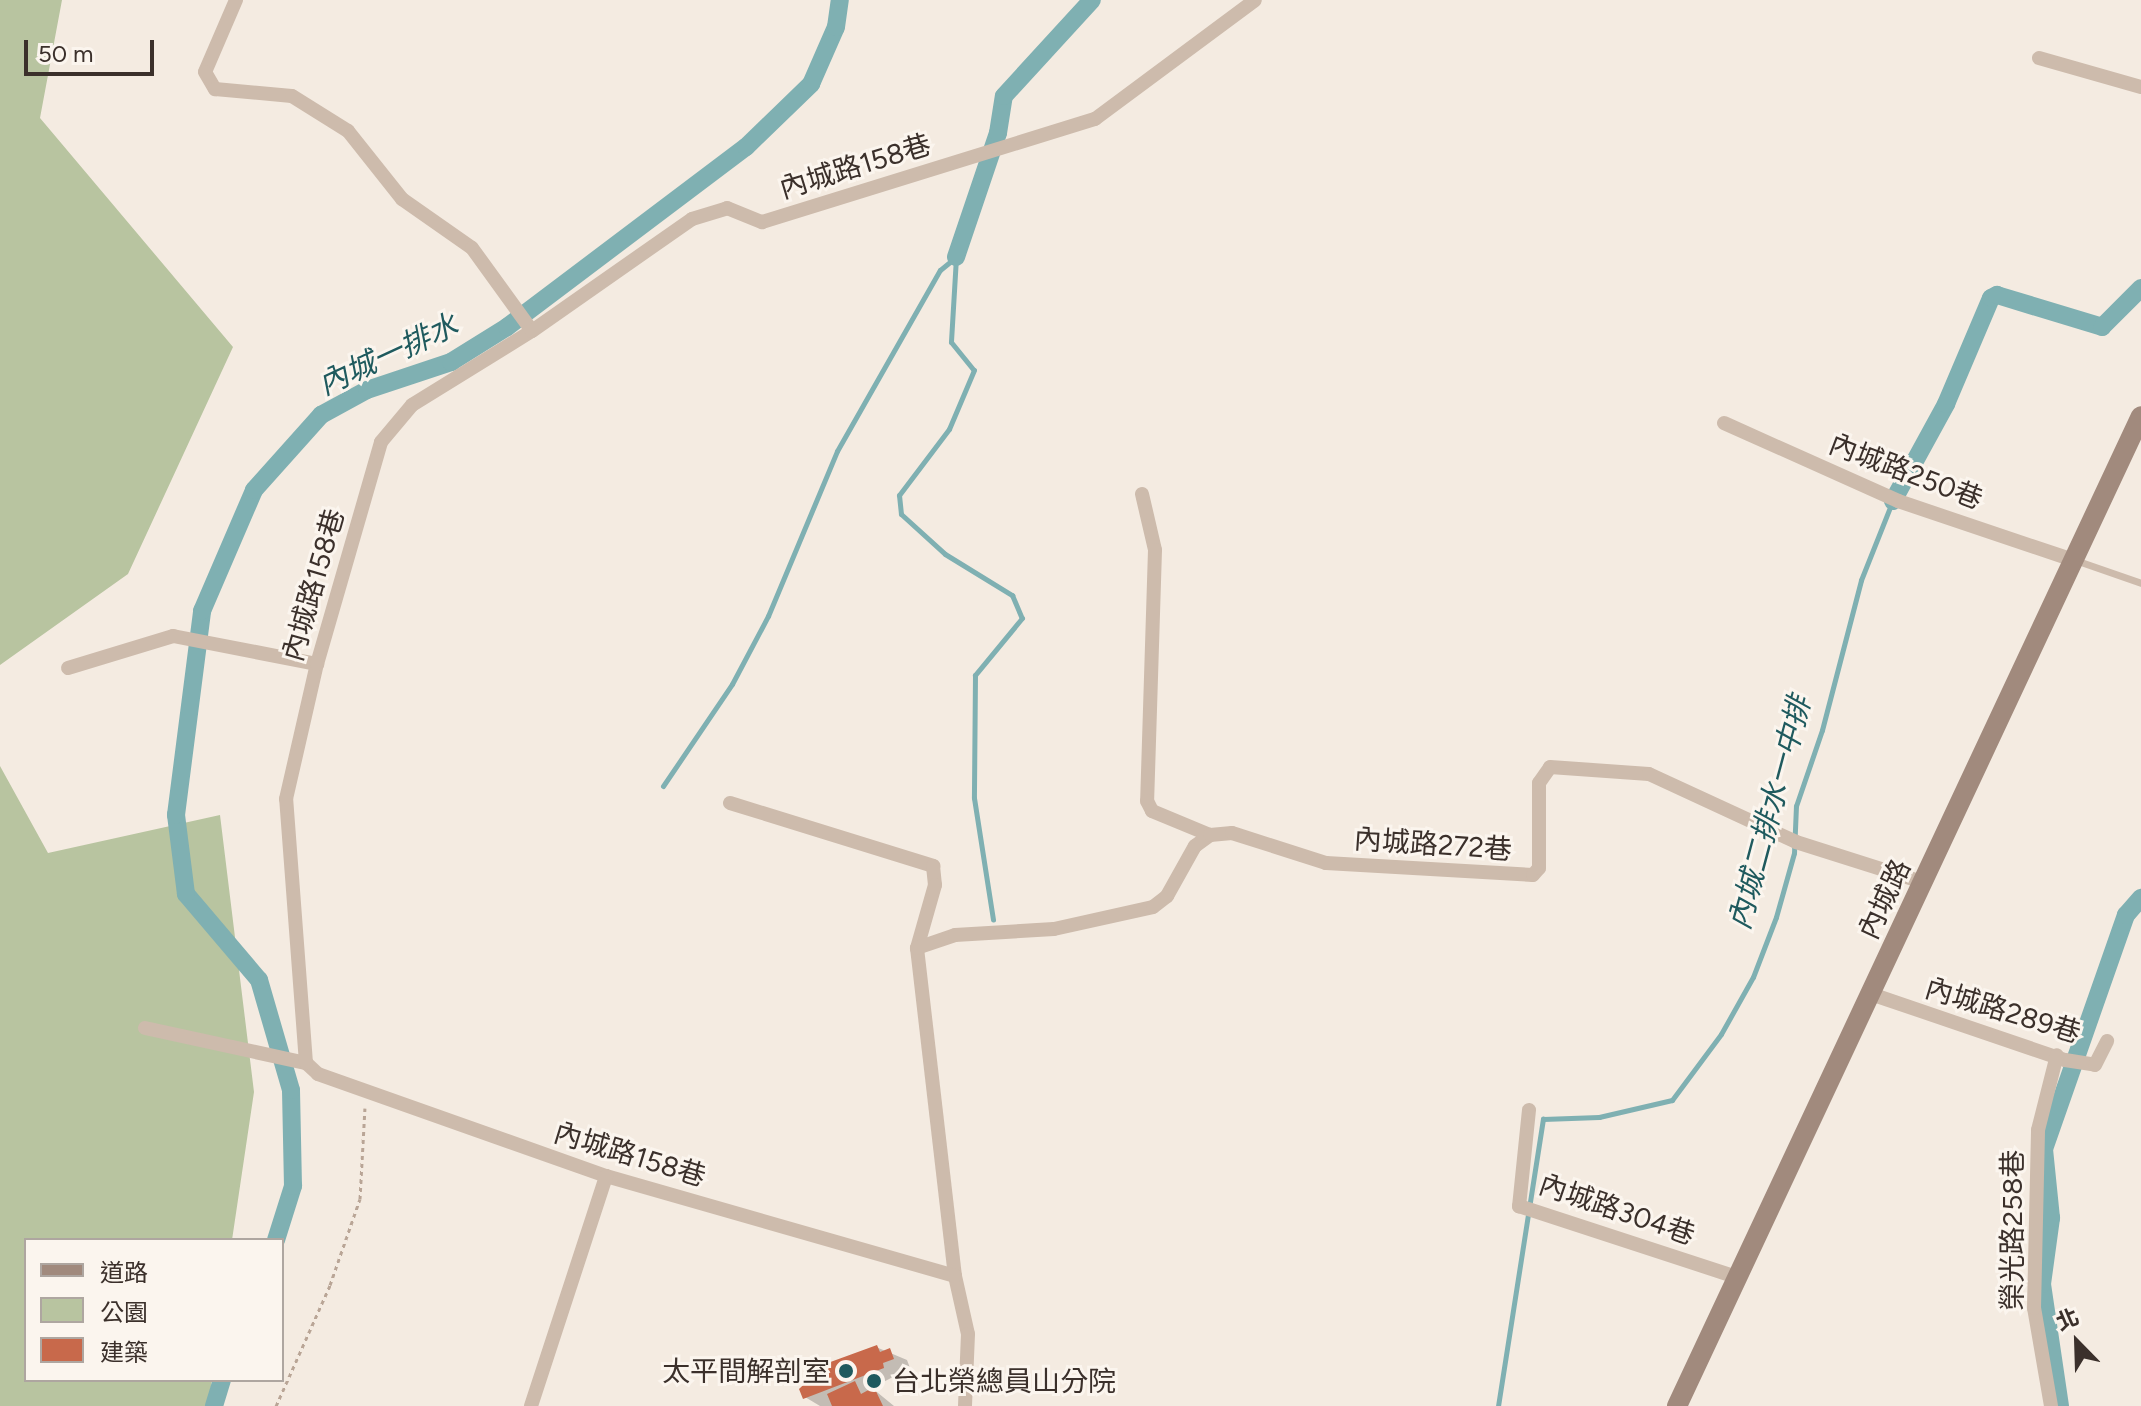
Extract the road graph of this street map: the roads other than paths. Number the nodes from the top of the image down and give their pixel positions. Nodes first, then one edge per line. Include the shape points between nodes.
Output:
1 (236, 0) edge
2 (1255, 0) edge
3 (2039, 58) dead end
4 (2141, 87) edge
5 (529, 327) junction
6 (2141, 416) edge
7 (1724, 423) dead end
8 (1142, 494) dead end
9 (2073, 560) junction
10 (2141, 583) edge
11 (317, 664) junction
12 (68, 668) dead end
13 (730, 803) dead end
14 (1210, 835) junction
15 (1922, 882) junction
16 (917, 948) junction
17 (1871, 994) junction
18 (145, 1028) dead end
19 (2107, 1041) dead end
20 (2061, 1057) junction
21 (300, 1061) junction
22 (1529, 1110) dead end
23 (606, 1176) junction
24 (955, 1276) junction
25 (1739, 1278) junction
26 (531, 1406) edge
27 (965, 1406) edge
28 (1677, 1406) edge
29 (2051, 1406) edge

1 - 5 street via 205,72 215,89 292,96 348,131 402,199 472,248
2 - 5 street, 內城路158巷 via 1095,119 762,222 727,208 692,219
3 - 4 street
5 - 11 street, 內城路158巷 via 412,405 381,442
6 - 9 street, 內城路
7 - 9 street, 內城路250巷 via 1898,501
8 - 14 street via 1155,550 1147,801 1152,811
9 - 10 lane
9 - 15 street, 內城路
11 - 12 street via 173,636
11 - 21 street, 內城路158巷 via 286,799
13 - 16 street via 933,866 935,885
14 - 15 street, 內城路272巷 via 1232,833 1326,863 1533,875 1539,868 1539,783 1550,767 1649,774 1796,842
14 - 16 street via 1184,859 1167,896 1153,907 1054,929 955,935
15 - 17 street, 內城路
16 - 24 street
17 - 20 street, 內城路289巷
17 - 25 street, 內城路
18 - 21 street
19 - 20 street, 內城路289巷 via 2095,1065
20 - 29 street, 榮光路258巷 via 2038,1130 2034,1308
21 - 23 street, 內城路158巷 via 366,1093
22 - 25 street, 內城路304巷 via 1519,1206
23 - 24 street, 內城路158巷
23 - 26 street
24 - 27 street via 968,1334
25 - 28 street, 內城路

